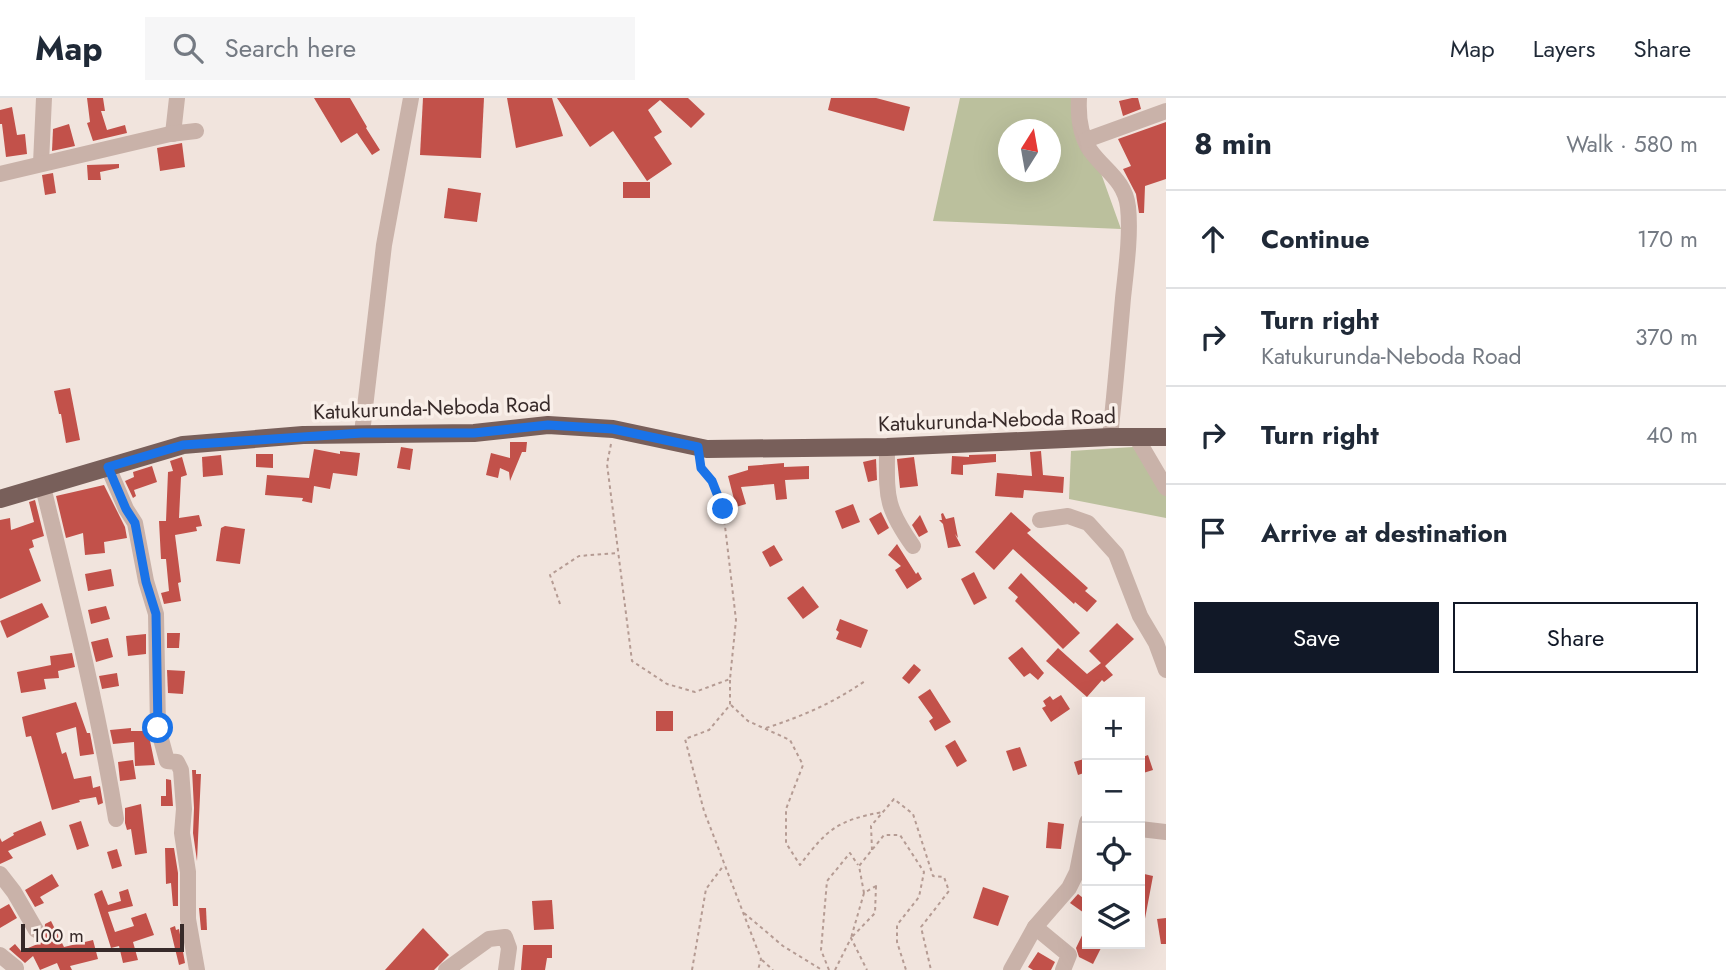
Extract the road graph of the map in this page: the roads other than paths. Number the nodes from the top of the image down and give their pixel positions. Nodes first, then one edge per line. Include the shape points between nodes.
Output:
1 (44, 98) edge
2 (177, 98) edge
3 (411, 98) edge
4 (1079, 98) edge
5 (1166, 111) edge
6 (196, 131) dead end
7 (173, 134) junction
8 (1086, 140) junction
9 (41, 163) junction
10 (0, 174) edge
11 (362, 433) junction
12 (1110, 437) junction
13 (1136, 437) junction
14 (1166, 437) edge
15 (887, 447) junction
16 (108, 467) junction
17 (43, 486) junction
18 (1166, 488) edge
19 (0, 499) edge
20 (1041, 520) dead end
21 (913, 547) dead end
22 (1166, 670) edge
23 (116, 819) dead end
24 (1087, 823) edge
25 (1145, 830) edge
26 (1166, 832) edge
27 (0, 874) edge
28 (1035, 928) junction
29 (36, 930) dead end
30 (0, 955) edge
31 (16, 968) edge
32 (197, 970) edge
33 (446, 970) edge
34 (506, 970) edge
35 (1011, 970) edge
36 (1063, 970) edge

1 - 9 street
2 - 7 street
3 - 11 street via 384,245
4 - 8 street
5 - 8 street
6 - 7 street
7 - 9 street
8 - 12 street via 1124,189 1128,207
9 - 10 street
11 - 15 main road, Katukurunda-Neboda Road via 474,433 548,425 613,429 707,449
11 - 16 main road, Katukurunda-Neboda Road via 183,445
12 - 13 main road, Katukurunda-Neboda Road
12 - 15 main road, Katukurunda-Neboda Road
13 - 14 main road, Katukurunda-Neboda Road
13 - 18 street
15 - 21 street via 887,497 895,520
16 - 17 main road, Katukurunda-Neboda Road
16 - 32 street via 135,523 156,614 158,728 167,761 177,762 181,770 188,919
17 - 19 main road, Katukurunda-Neboda Road
17 - 23 street via 85,656
20 - 22 street via 1068,516 1088,523 1116,554
24 - 28 street via 1077,872
25 - 26 street
27 - 29 street
28 - 35 street
28 - 36 street via 1069,955
30 - 31 street
33 - 34 street via 489,939 505,937 509,948

